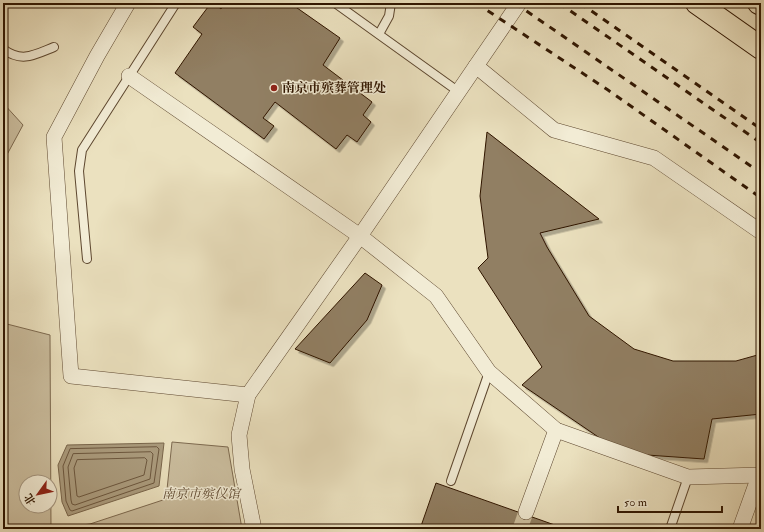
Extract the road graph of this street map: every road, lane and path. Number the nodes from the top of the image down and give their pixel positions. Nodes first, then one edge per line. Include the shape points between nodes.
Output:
1 (128, 3) edge
2 (176, 3) edge
3 (335, 3) edge
4 (391, 3) edge
5 (519, 3) edge
6 (697, 3) edge
7 (379, 34) junction
8 (54, 47) dead end
9 (761, 48) edge
10 (3, 49) edge
11 (476, 66) junction
12 (129, 76) junction
13 (459, 92) junction
14 (761, 232) edge
15 (360, 236) junction
16 (86, 259) dead end
17 (489, 372) junction
18 (248, 395) junction
19 (556, 430) junction
20 (760, 476) edge
21 (688, 477) junction
22 (451, 481) dead end
23 (526, 512) tunnel mouth
24 (254, 529) edge
25 (670, 529) edge
26 (740, 529) edge

1 - 18 street via 54,137 71,376
2 - 12 lane
3 - 7 lane
4 - 7 lane via 389,16
5 - 11 street
6 - 9 main road
7 - 13 lane
8 - 10 lane via 29,57 12,56
11 - 13 street
11 - 14 street via 554,130 654,158
12 - 15 street
12 - 16 lane via 82,150 79,171
13 - 15 street
15 - 17 street via 436,296
15 - 18 street
17 - 19 street
17 - 22 lane
18 - 24 street via 239,435 242,469
19 - 21 street
19 - 23 street
20 - 21 street
20 - 26 street
21 - 25 lane

